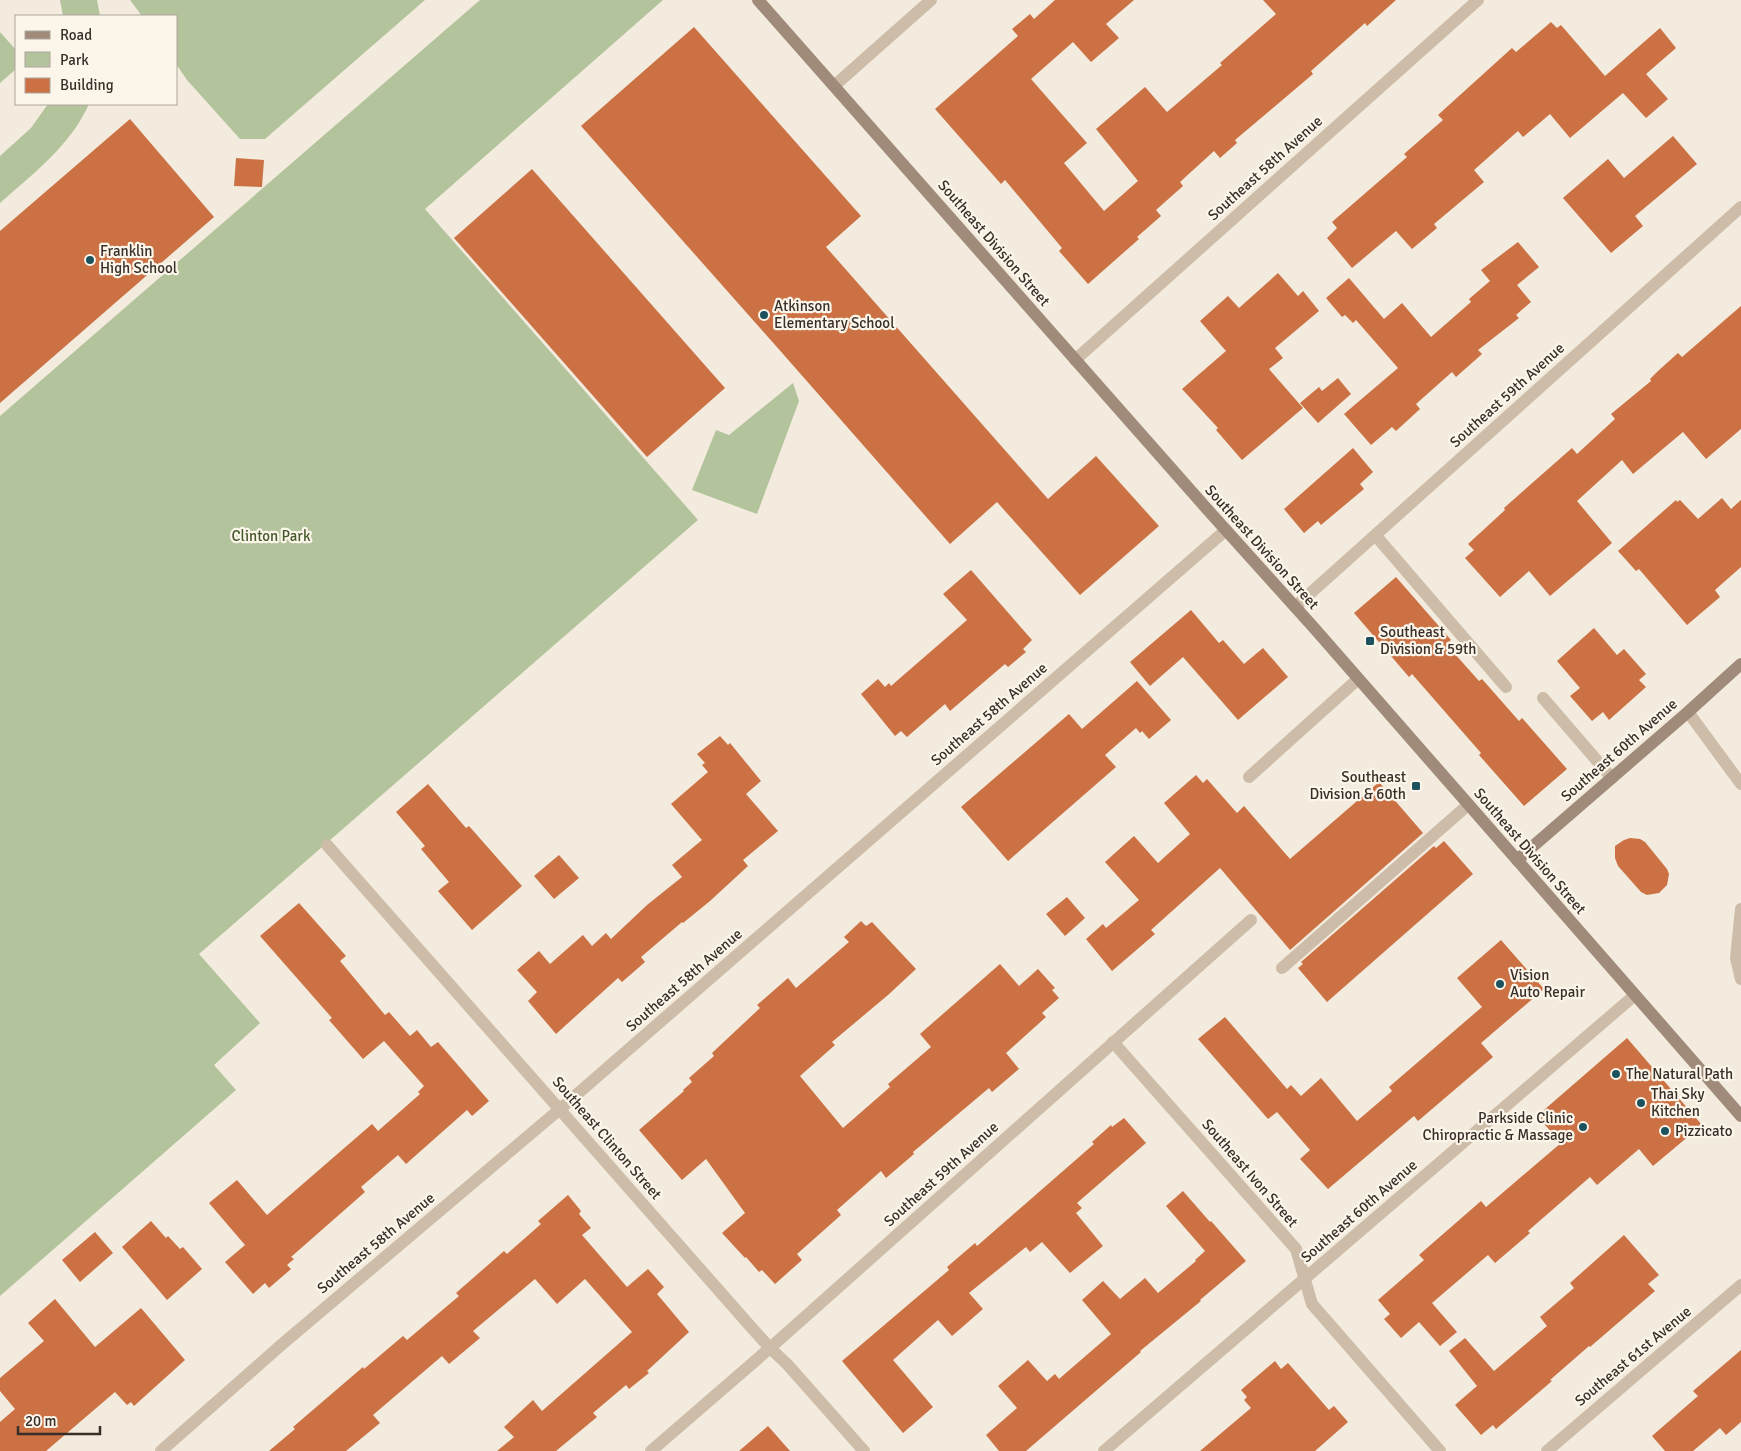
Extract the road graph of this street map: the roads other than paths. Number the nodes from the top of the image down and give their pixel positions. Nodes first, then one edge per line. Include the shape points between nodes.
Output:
1 (758, 0) edge
2 (931, 0) edge
3 (1478, 0) edge
4 (834, 86) junction
5 (1741, 206) edge
6 (1075, 360) junction
7 (1226, 530) junction
8 (1376, 536) junction
9 (1295, 608) junction
10 (1741, 664) edge
11 (1358, 679) junction
12 (1506, 687) dead end
13 (1543, 698) dead end
14 (1688, 712) junction
15 (1249, 777) dead end
16 (1612, 778) junction
17 (1741, 784) edge
18 (1468, 805) junction
19 (327, 845) dead end
20 (1517, 860) junction
21 (1741, 909) edge
22 (1251, 920) dead end
23 (1282, 968) dead end
24 (1741, 979) edge
25 (1635, 994) junction
26 (1113, 1042) junction
27 (560, 1109) junction
28 (1741, 1116) edge
29 (1305, 1279) junction
30 (1741, 1285) edge
31 (770, 1348) junction
32 (161, 1451) edge
33 (651, 1451) edge
34 (864, 1451) edge
35 (1104, 1451) edge
36 (1440, 1451) edge
37 (1546, 1451) edge

1 - 4 main road, Southeast Division Street
2 - 4 street
3 - 6 street, Southeast 58th Avenue
4 - 6 main road, Southeast Division Street
5 - 8 street, Southeast 59th Avenue
6 - 7 main road, Southeast Division Street
7 - 9 main road, Southeast Division Street
7 - 27 street, Southeast 58th Avenue
8 - 9 street, Southeast 59th Avenue
8 - 12 street
9 - 11 main road, Southeast Division Street
10 - 14 main road, Southeast 60th Avenue
11 - 15 street
11 - 18 main road, Southeast Division Street
13 - 16 street
14 - 16 main road, Southeast 60th Avenue
14 - 17 street
16 - 20 main road, Southeast 60th Avenue
18 - 20 main road, Southeast Division Street
18 - 23 street
19 - 27 street, Southeast Clinton Street
20 - 25 main road, Southeast Division Street
21 - 24 street via 1736,958
22 - 26 street, Southeast 59th Avenue
25 - 28 main road, Southeast Division Street
25 - 29 street, Southeast 60th Avenue
26 - 29 street, Southeast Ivon Street via 1296,1250
26 - 31 street, Southeast 59th Avenue
27 - 31 street, Southeast Clinton Street
27 - 32 street, Southeast 58th Avenue
29 - 35 street, Southeast 60th Avenue
29 - 36 street, Southeast Ivon Street via 1312,1304
30 - 37 street, Southeast 61st Avenue
31 - 33 street, Southeast 59th Avenue
31 - 34 street, Southeast Clinton Street

